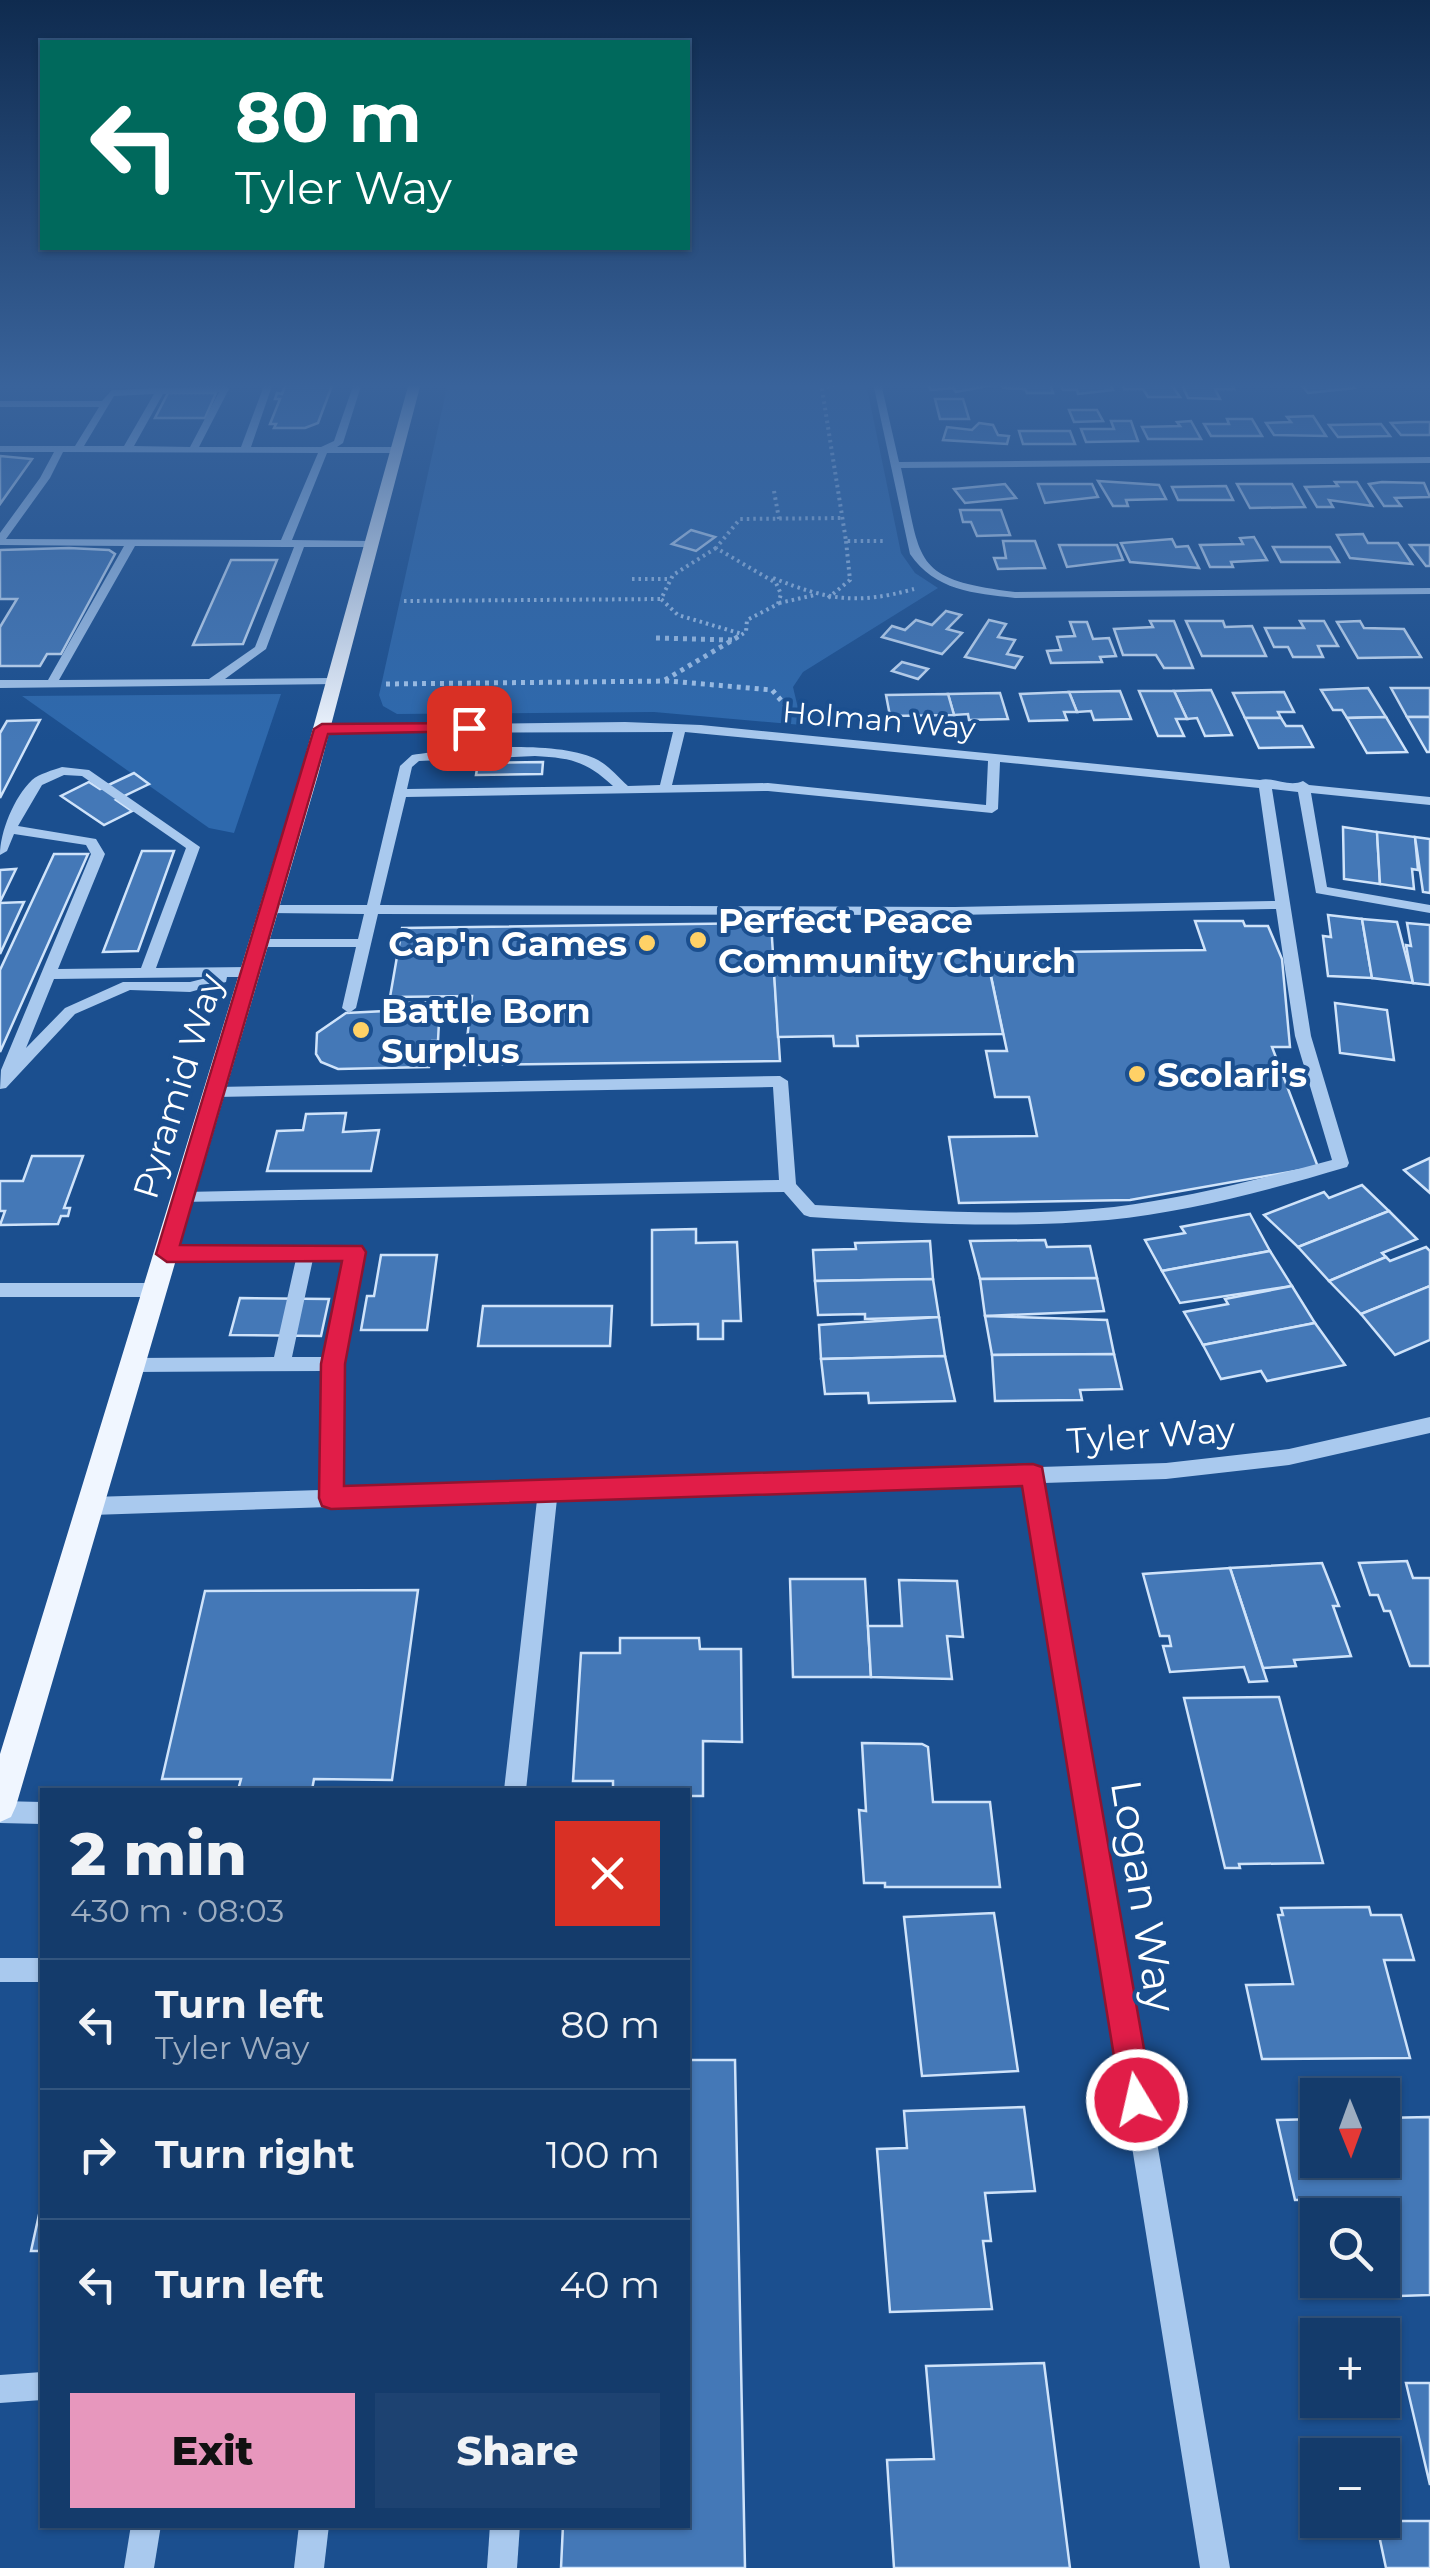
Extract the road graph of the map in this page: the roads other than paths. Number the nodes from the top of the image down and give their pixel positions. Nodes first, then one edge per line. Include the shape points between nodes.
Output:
1 (27, 503) edge
2 (301, 503) edge
3 (382, 503) edge
4 (905, 503) edge
5 (0, 541) edge
6 (131, 542) junction
7 (284, 544) junction
8 (300, 544) junction
9 (371, 544) junction
10 (1430, 592) edge
11 (212, 682) junction
12 (333, 682) junction
13 (0, 684) edge
14 (52, 684) junction
15 (680, 728) junction
16 (322, 729) junction
17 (994, 756) junction
18 (1265, 782) junction
19 (1303, 785) junction
20 (624, 789) junction
21 (665, 789) junction
22 (400, 793) junction
23 (1430, 800) edge
24 (10, 829) junction
25 (0, 851) edge
26 (1282, 905) junction
27 (269, 909) junction
28 (1430, 909) edge
29 (371, 910) junction
30 (259, 943) junction
31 (364, 944) junction
32 (250, 972) junction
33 (147, 973) junction
34 (49, 974) junction
35 (349, 1008) dead end
36 (2, 1084) edge
37 (216, 1092) junction
38 (788, 1186) junction
39 (184, 1198) junction
40 (306, 1253) junction
41 (167, 1254) junction
42 (0, 1290) edge
43 (156, 1290) junction
44 (282, 1364) junction
45 (333, 1364) junction
46 (134, 1366) junction
47 (1430, 1425) edge
48 (1033, 1475) junction
49 (548, 1491) junction
50 (331, 1498) junction
51 (92, 1506) junction
52 (514, 1788) edge
53 (0, 1809) edge
54 (40, 1813) edge
55 (0, 1970) edge
56 (40, 1970) edge
57 (40, 2386) edge
58 (0, 2388) edge
59 (146, 2528) edge
60 (314, 2528) edge
61 (505, 2528) edge
62 (139, 2568) edge
63 (309, 2568) edge
64 (502, 2568) edge
65 (1215, 2568) edge

1 - 5 street
2 - 7 street
3 - 9 main road, Pyramid Way
4 - 10 street via 915,554 950,584 1015,595
5 - 6 street
6 - 7 street
6 - 14 street
7 - 8 street
8 - 9 street
8 - 11 street via 260,649
9 - 12 main road, Pyramid Way
11 - 12 street
11 - 14 street
12 - 16 main road, Pyramid Way
13 - 14 street
15 - 16 street, Holman Way
15 - 17 street, Holman Way
15 - 21 street
16 - 27 main road, Pyramid Way
17 - 18 street, Holman Way
17 - 21 street via 992,808 768,787
18 - 19 street, Holman Way
18 - 26 street
19 - 23 street, Holman Way
19 - 28 street via 1321,890
20 - 21 street
20 - 22 street
20 - 22 street via 592,762 566,753 502,754 416,758 406,766
22 - 29 street
24 - 25 street
24 - 33 street via 38,782 62,770 85,773 193,846
24 - 34 street via 92,842 98,854
26 - 29 street
26 - 38 street via 1303,1036 1341,1163 1237,1192 1081,1216 810,1211
27 - 29 street
27 - 30 main road, Pyramid Way
29 - 31 street
30 - 31 street
30 - 32 main road, Pyramid Way
31 - 35 street
32 - 33 street
32 - 36 street via 190,987 128,986 70,1011
32 - 37 main road, Pyramid Way
33 - 34 street
34 - 36 street
37 - 38 street via 780,1081
37 - 39 main road, Pyramid Way
38 - 39 street
39 - 41 main road, Pyramid Way
40 - 41 street
40 - 44 street
40 - 45 street via 354,1252
41 - 43 main road, Pyramid Way
42 - 43 street
43 - 46 main road, Pyramid Way
44 - 45 street
44 - 46 street
45 - 50 street
46 - 51 main road, Pyramid Way
47 - 48 street, Tyler Way via 1290,1457 1166,1471
48 - 49 street, Tyler Way
48 - 65 street, Logan Way
49 - 50 street, Tyler Way
49 - 52 street
50 - 51 street, Tyler Way
51 - 53 main road, Pyramid Way
53 - 54 street
55 - 56 street
57 - 58 street
59 - 62 street
60 - 63 street
61 - 64 street

